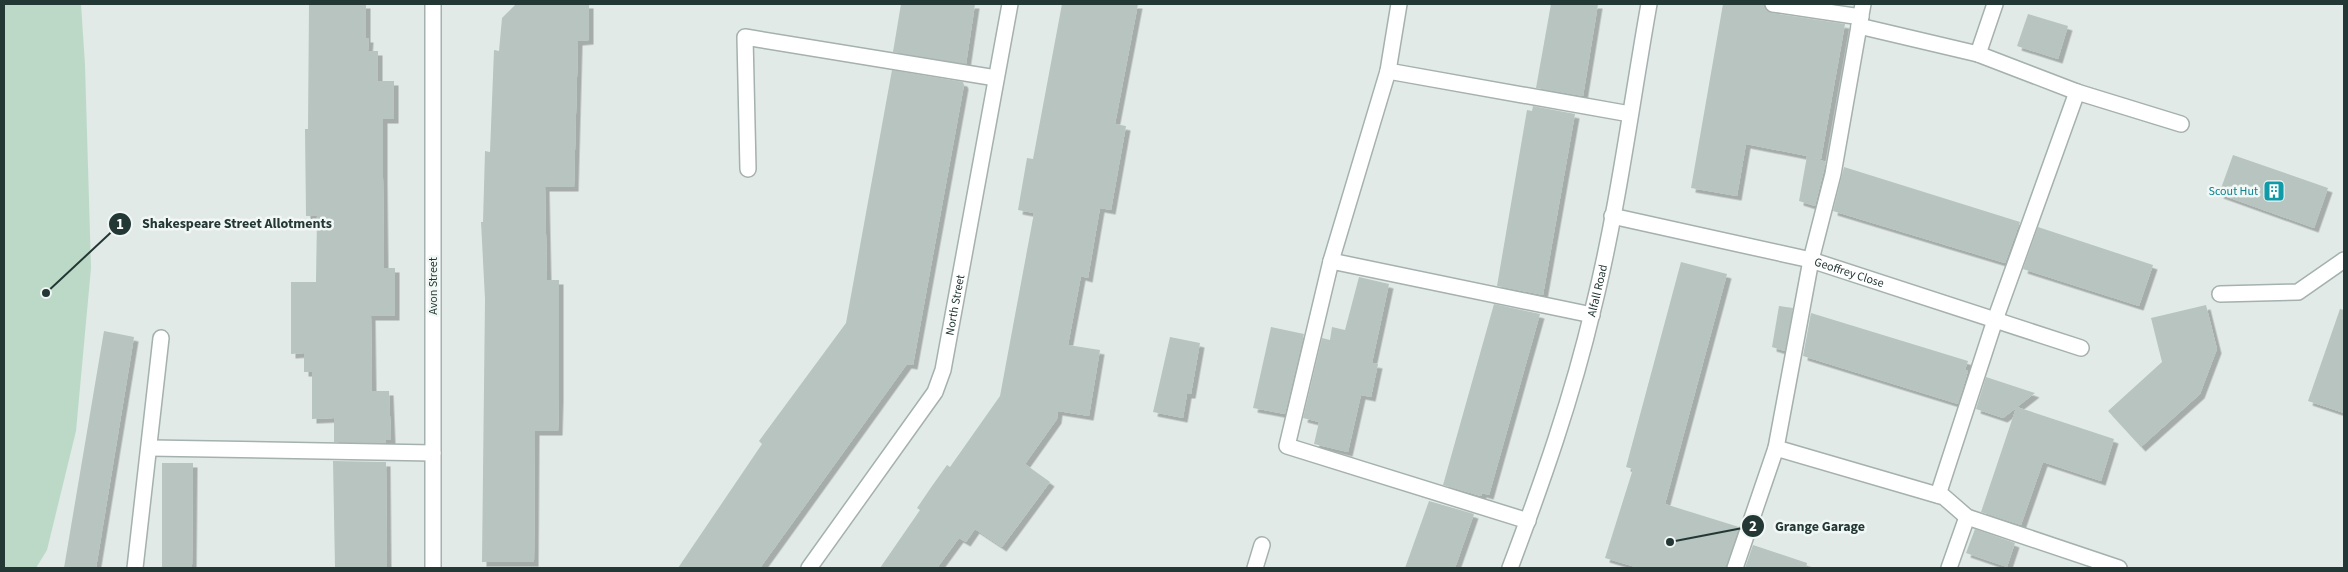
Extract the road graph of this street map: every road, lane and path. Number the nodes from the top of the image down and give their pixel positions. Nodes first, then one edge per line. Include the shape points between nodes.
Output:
1 (433, 4) edge
2 (1010, 4) edge
3 (1399, 4) edge
4 (1648, 4) edge
5 (1773, 4) edge
6 (1995, 4) edge
7 (1861, 16) edge
8 (1978, 54) junction
9 (1388, 71) junction
10 (996, 78) junction
11 (2076, 92) junction
12 (1630, 114) junction
13 (2181, 124) dead end
14 (748, 169) dead end
15 (1612, 216) junction
16 (1811, 260) junction
17 (2344, 260) edge
18 (1331, 261) junction
19 (2220, 294) dead end
20 (1592, 315) junction
21 (1995, 320) junction
22 (161, 338) dead end
23 (2080, 348) dead end
24 (150, 448) junction
25 (1776, 448) junction
26 (433, 453) junction
27 (1938, 496) junction
28 (1967, 517) junction
29 (1528, 521) junction
30 (1262, 545) dead end
31 (135, 568) edge
32 (433, 568) edge
33 (809, 568) edge
34 (1255, 568) edge
35 (1510, 568) edge
36 (1735, 568) edge
37 (1949, 568) edge
38 (2119, 568) edge

1 - 26 street, Avon Street
2 - 10 street, North Street
3 - 9 street
4 - 12 street, Alfall Road
5 - 7 street
6 - 8 street
7 - 8 street
7 - 16 street via 1833,174
8 - 11 street
9 - 12 street
9 - 18 street
10 - 14 street via 745,37
10 - 33 street, North Street via 943,370 935,392
11 - 13 street
11 - 21 street
12 - 15 street, Alfall Road
15 - 16 street, Geoffrey Close
15 - 20 street, Alfall Road
16 - 21 street, Geoffrey Close
16 - 25 street
17 - 19 street via 2298,292
18 - 20 street
18 - 29 street via 1288,446
20 - 29 street, Alfall Road via 1570,398
21 - 23 street, Geoffrey Close
21 - 27 street
22 - 24 street
24 - 26 street
24 - 31 street
25 - 27 street
25 - 36 street
26 - 32 street, Avon Street
27 - 28 street via 1944,497
28 - 37 street
28 - 38 street
29 - 35 street, Alfall Road
30 - 34 street

